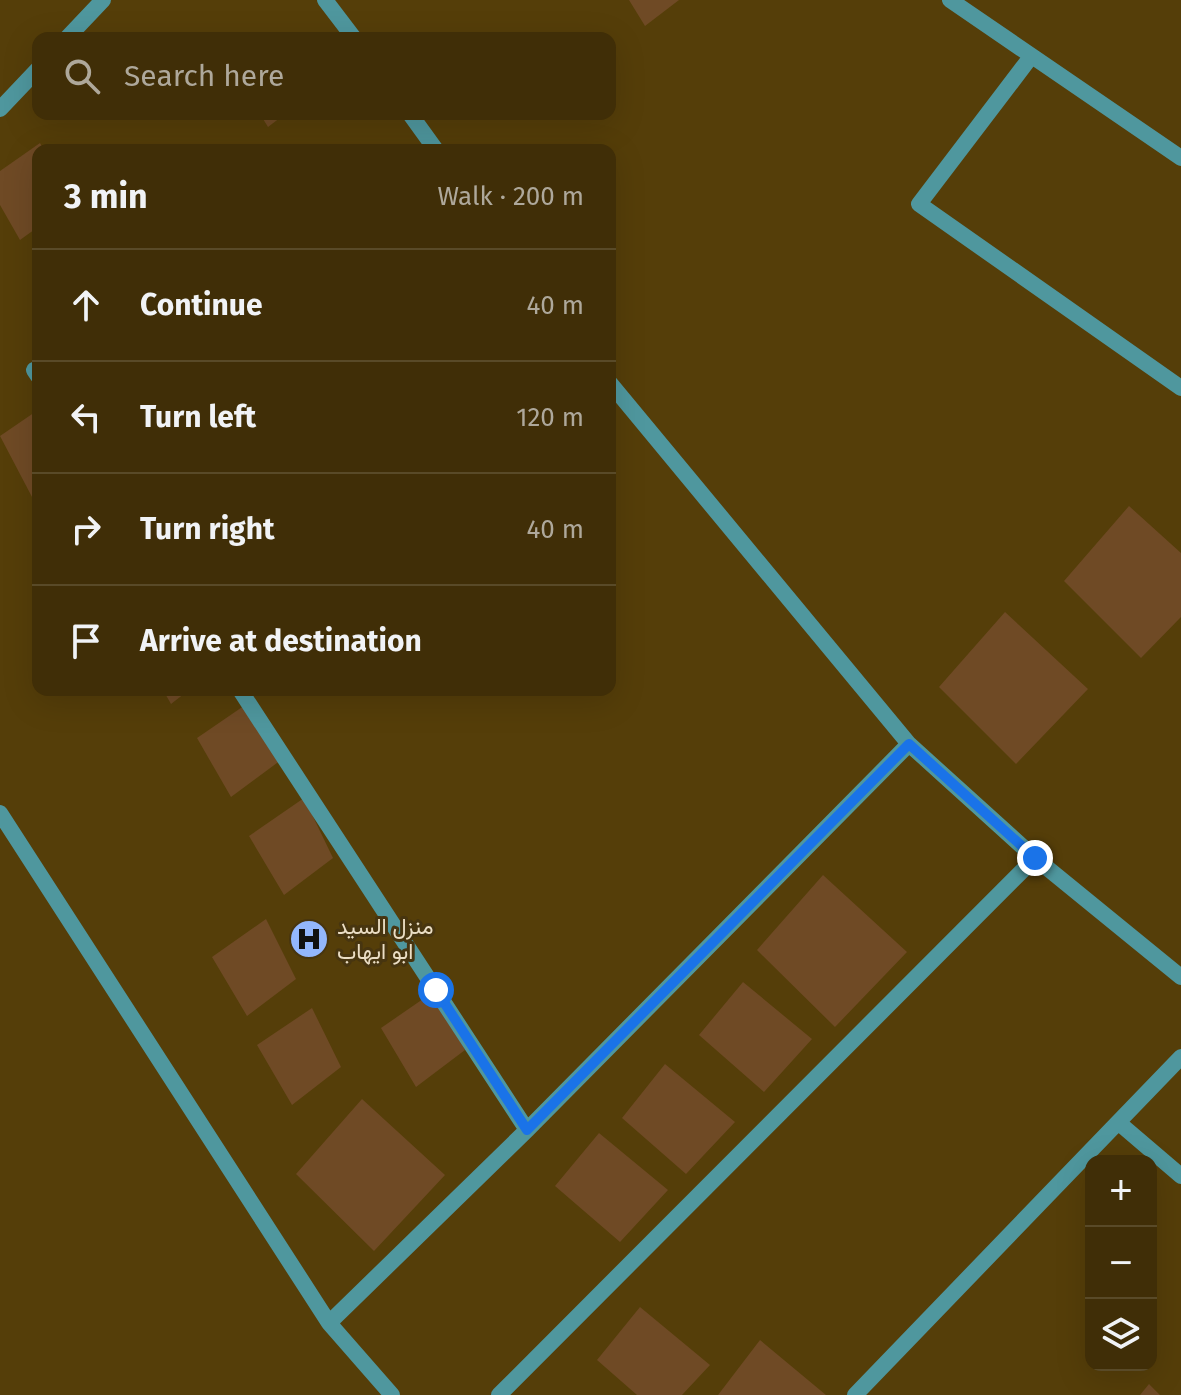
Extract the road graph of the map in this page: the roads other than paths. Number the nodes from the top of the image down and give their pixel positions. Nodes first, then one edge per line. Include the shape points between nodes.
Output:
1 (103, 0) edge
2 (325, 0) edge
3 (950, 0) edge
4 (73, 32) edge
5 (349, 32) edge
6 (1030, 58) junction
7 (32, 75) edge
8 (0, 109) edge
9 (414, 120) edge
10 (432, 144) edge
11 (1181, 158) edge
12 (1181, 388) edge
13 (616, 390) edge
14 (244, 696) edge
15 (909, 744) junction
16 (0, 813) edge
17 (1035, 858) junction
18 (1181, 977) edge
19 (1181, 1057) edge
20 (1119, 1123) junction
21 (527, 1130) junction
22 (1181, 1176) edge
23 (329, 1323) junction
24 (392, 1395) edge
25 (499, 1395) edge
26 (855, 1395) edge

1 - 4 street
2 - 5 street
3 - 6 street
6 - 11 street
6 - 12 street via 919,204
7 - 8 street
9 - 10 street
13 - 15 street
14 - 21 street
15 - 17 street
15 - 21 street
16 - 23 street
17 - 18 street
17 - 25 street
19 - 20 street
20 - 22 street
20 - 26 street
21 - 23 street
23 - 24 street

